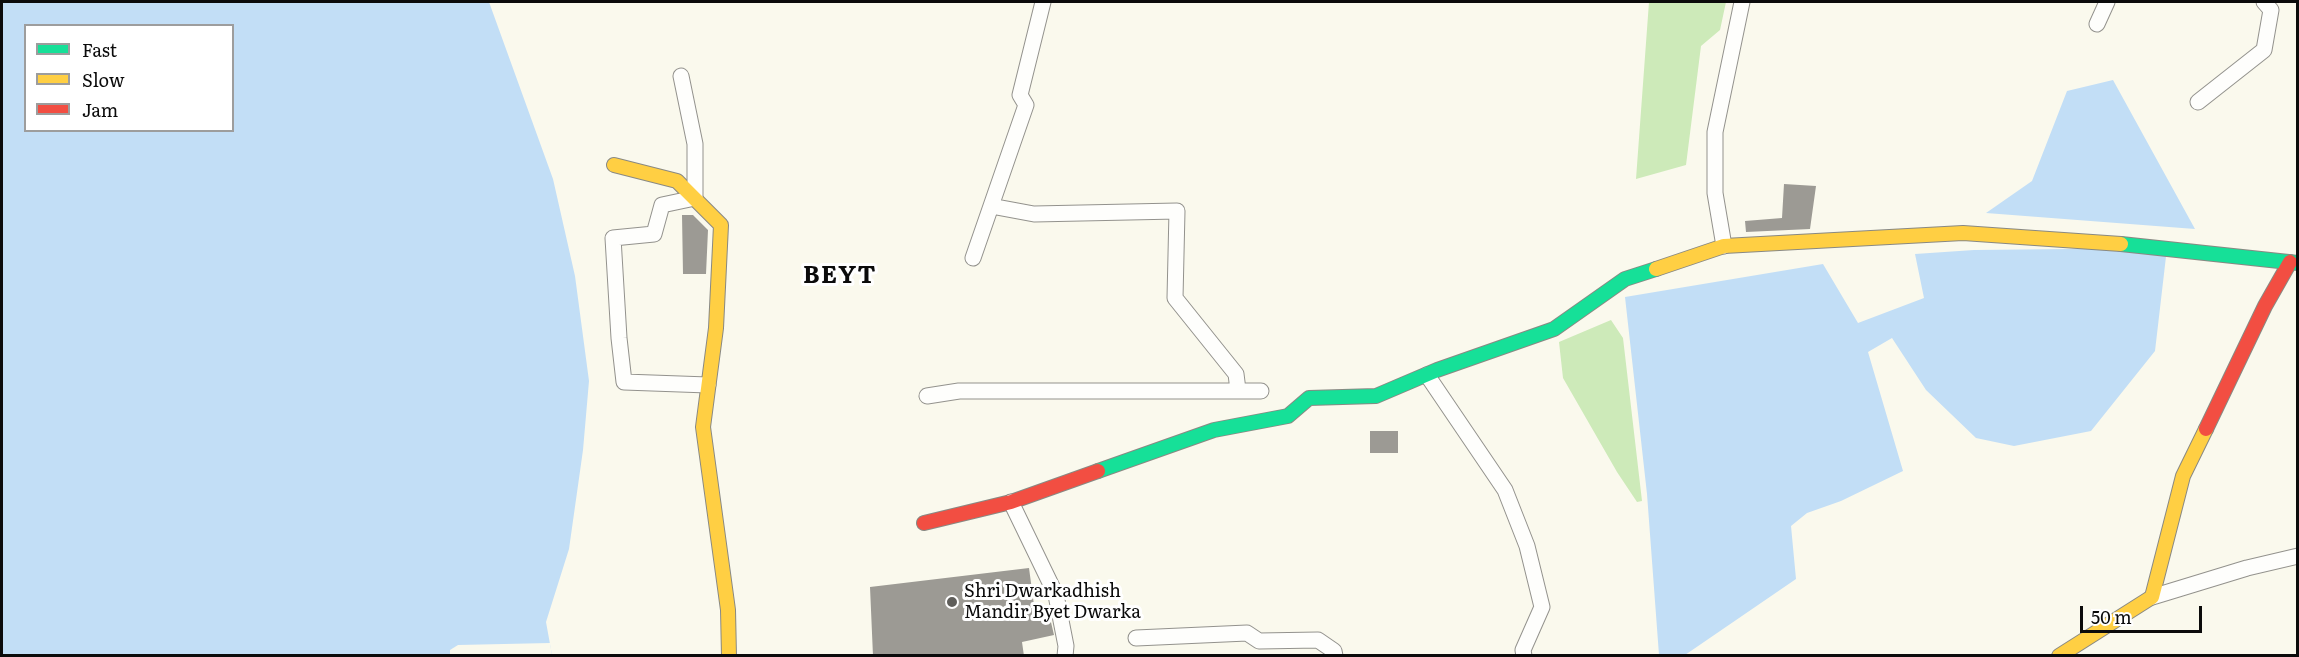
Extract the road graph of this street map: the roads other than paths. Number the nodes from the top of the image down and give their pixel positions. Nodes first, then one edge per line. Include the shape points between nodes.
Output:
1 (1043, 2) edge
2 (1742, 2) edge
3 (2107, 2) edge
4 (2264, 2) edge
5 (2097, 24) dead end
6 (681, 76) dead end
7 (2198, 102) dead end
8 (614, 165) dead end
9 (694, 198) junction
10 (991, 206) junction
11 (1724, 246) junction
12 (972, 258) dead end
13 (2294, 262) edge
14 (1426, 375) junction
15 (708, 385) junction
16 (1238, 390) junction
17 (1261, 391) dead end
18 (927, 396) dead end
19 (1011, 502) junction
20 (924, 523) dead end
21 (2298, 556) edge
22 (2152, 597) junction
23 (1136, 638) dead end
24 (729, 656) edge
25 (1065, 656) edge
26 (1335, 656) edge
27 (1524, 656) edge
28 (2059, 656) edge

1 - 10 street via 1020,95 1026,105
2 - 11 street via 1715,132 1715,193
3 - 5 street
4 - 7 street via 2271,10 2264,50
6 - 9 street via 695,144
8 - 9 street via 677,181
9 - 15 street via 721,225 716,328
9 - 15 street via 662,205 654,234 613,238 619,338 624,382
10 - 12 street
10 - 16 street via 1034,214 1177,211 1175,298 1236,374
11 - 13 street via 1963,233 2127,244
11 - 14 street via 1625,279 1554,329
13 - 22 street via 2265,306 2183,476
14 - 19 street via 1376,396 1309,398 1288,416 1214,430
14 - 27 street via 1505,490 1527,546 1542,607 1523,650
15 - 24 street via 703,427 728,610
16 - 17 street
16 - 18 street via 959,391
19 - 20 street
19 - 25 street via 1056,595
21 - 22 street
22 - 28 street
23 - 26 street via 1247,633 1258,640 1318,640

